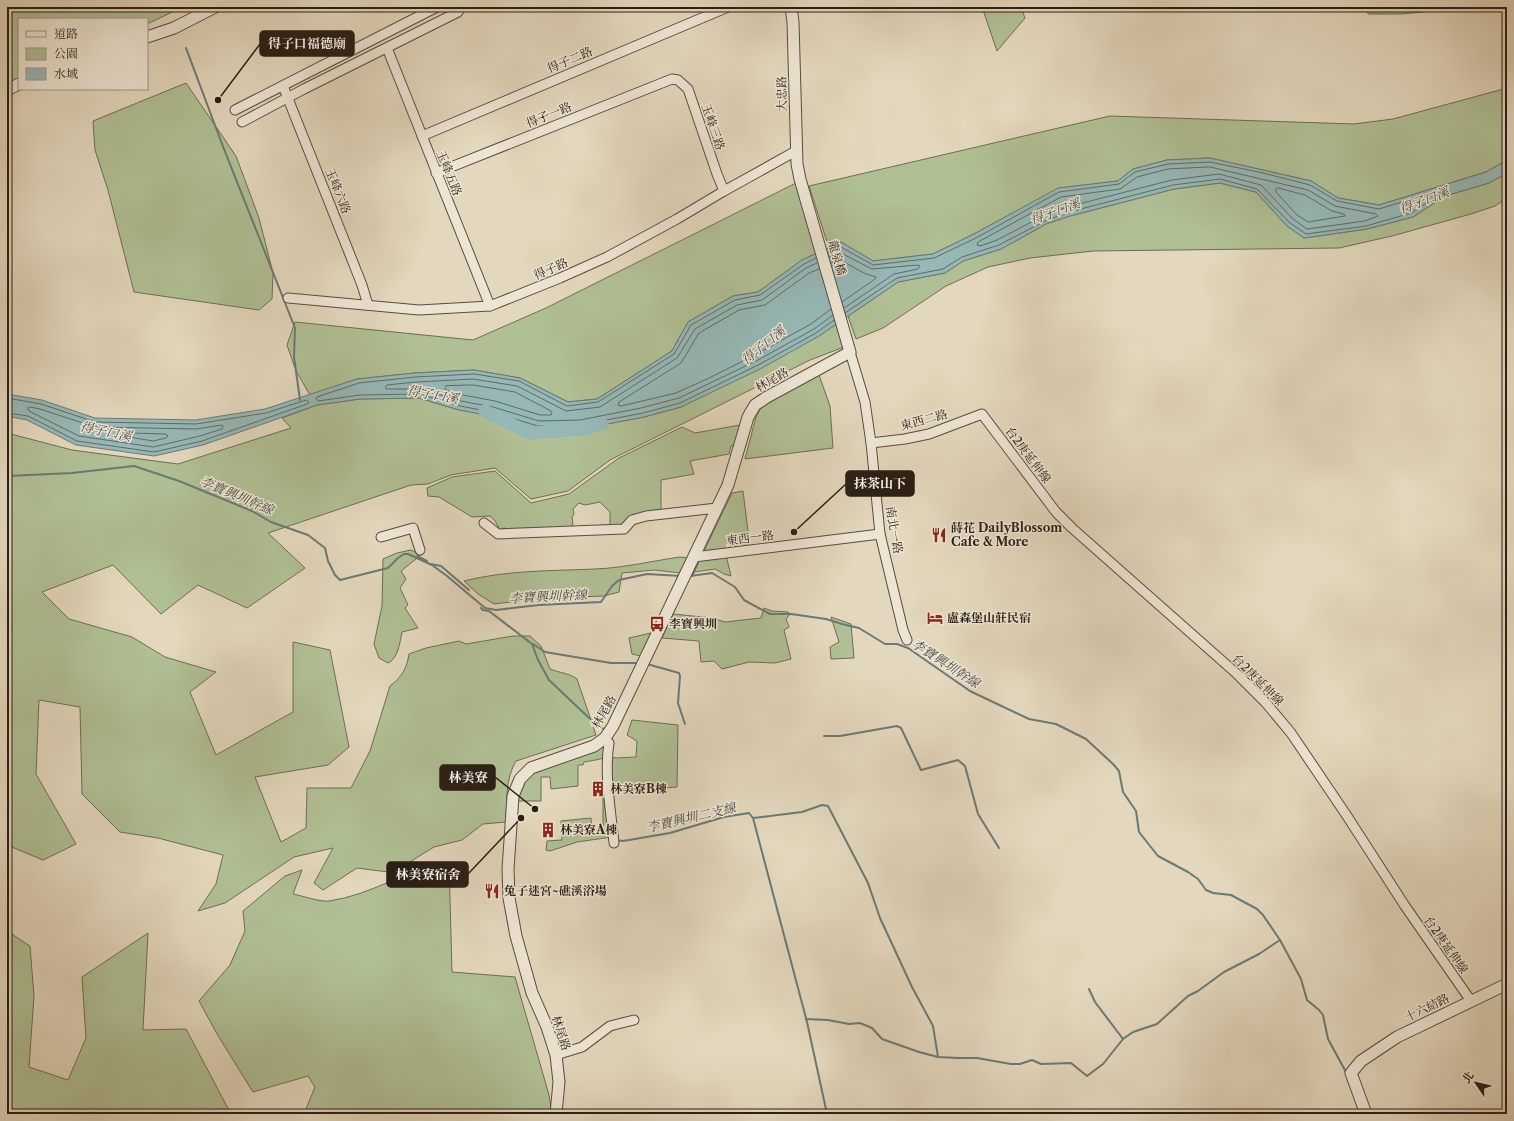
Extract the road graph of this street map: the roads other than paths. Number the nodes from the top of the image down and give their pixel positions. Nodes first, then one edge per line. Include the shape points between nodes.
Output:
1 (215, 7) edge
2 (437, 7) edge
3 (460, 7) edge
4 (728, 7) edge
5 (791, 7) edge
6 (148, 37) edge
7 (387, 48) junction
8 (672, 79) joint
9 (18, 84) edge
10 (283, 86) junction
11 (7, 90) edge
12 (288, 98) junction
13 (235, 110) dead end
14 (242, 122) dead end
15 (422, 136) junction
16 (796, 151) junction
17 (436, 173) junction
18 (800, 179) joint
19 (724, 190) junction
20 (288, 298) dead end
21 (368, 305) junction
22 (490, 306) junction
23 (849, 348) junction
24 (982, 414) joint
25 (871, 443) junction
26 (717, 508) junction
27 (484, 523) dead end
28 (880, 534) junction
29 (382, 537) dead end
30 (420, 550) dead end
31 (694, 557) junction
32 (907, 640) dead end
33 (605, 738) junction
34 (614, 843) dead end
35 (1507, 984) edge
36 (1471, 1001) junction
37 (634, 1020) dead end
38 (556, 1055) junction
39 (556, 1114) edge
40 (1366, 1114) edge

1 - 6 street via 174,28
2 - 10 street
3 - 7 street via 458,12
4 - 15 street, 得子二路
5 - 16 street, 大忠路
7 - 12 street
7 - 15 street, 玉峰五路
8 - 17 street, 得子一路
8 - 19 street, 玉峰三路 via 678,80 688,89
9 - 11 street
10 - 12 street, 玉峰六路
10 - 13 street
12 - 14 street
12 - 21 street, 玉峰六路
15 - 17 street, 玉峰五路
16 - 18 street, 大忠路
16 - 19 street, 得子路
17 - 22 street, 玉峰五路
18 - 23 street, 龍泉橋
19 - 22 street, 得子路 via 607,257
20 - 21 street, 得子路
21 - 22 street, 得子路 via 419,310
23 - 25 street, 南北一路 via 864,402
23 - 26 street, 林尾路 via 755,405 748,417 728,485
24 - 25 street, 東西二路 via 929,434
24 - 36 street, 台2庚延伸線 via 1056,512 1237,674 1291,733
25 - 28 street, 南北一路
26 - 27 street via 646,516 632,520 624,529 498,534
26 - 31 street, 林尾路
28 - 31 street, 東西一路
28 - 32 street, 南北一路
29 - 30 street via 413,528
31 - 33 street, 林尾路 via 626,702
33 - 34 street via 609,743 607,754
33 - 38 street, 林尾路 via 594,746 531,768 520,779 513,796 508,869 509,898 516,936 532,993
35 - 36 street, 十六結路
36 - 40 street, 十六結路 via 1397,1037 1361,1061 1351,1073
37 - 38 street via 610,1026 582,1047
38 - 39 street, 林尾路 via 559,1082

